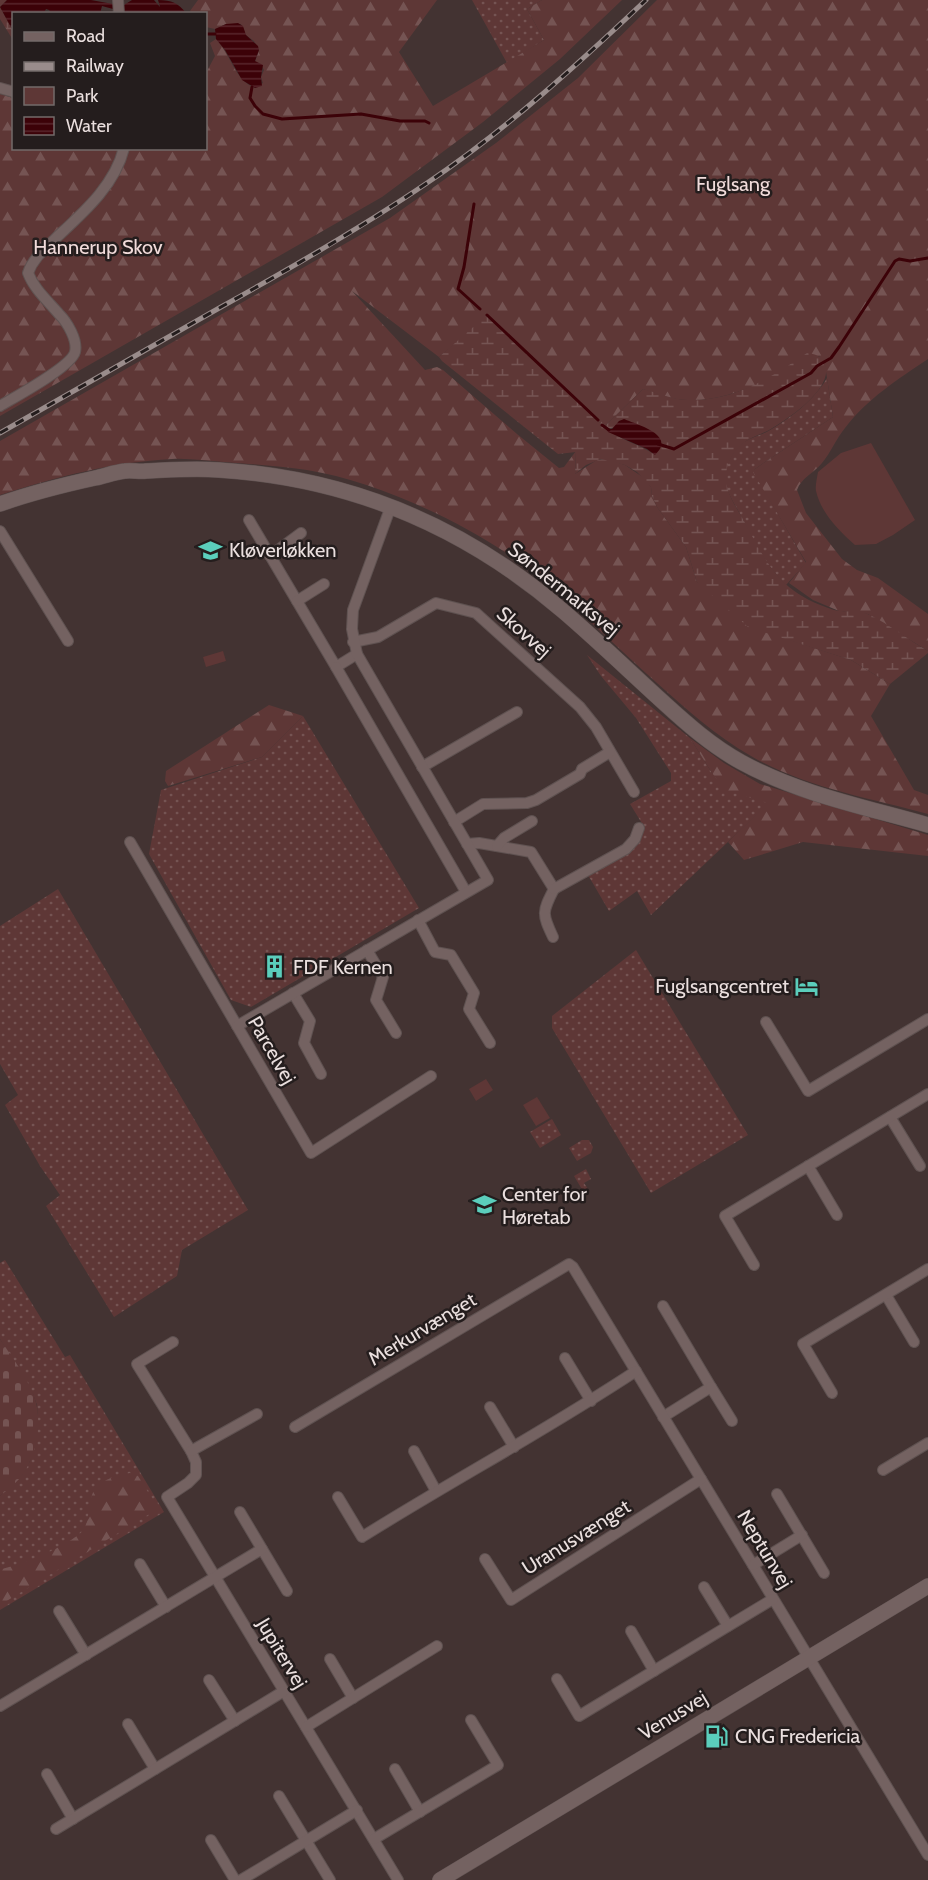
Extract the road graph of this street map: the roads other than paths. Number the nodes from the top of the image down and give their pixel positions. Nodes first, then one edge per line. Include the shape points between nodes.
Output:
1 (123, 150) edge
2 (0, 406) edge
3 (0, 504) edge
4 (391, 506) junction
5 (249, 520) dead end
6 (0, 531) edge
7 (302, 533) dead end
8 (270, 556) junction
9 (324, 584) dead end
10 (297, 601) junction
11 (68, 641) dead end
12 (354, 642) junction
13 (357, 654) junction
14 (336, 668) junction
15 (517, 712) dead end
16 (610, 752) junction
17 (422, 767) junction
18 (634, 792) dead end
19 (532, 821) dead end
20 (454, 822) junction
21 (928, 825) edge
22 (639, 828) dead end
23 (130, 842) dead end
24 (467, 844) junction
25 (497, 846) junction
26 (554, 889) junction
27 (466, 892) junction
28 (418, 920) junction
29 (553, 937) dead end
30 (367, 950) junction
31 (293, 993) junction
32 (928, 1019) edge
33 (766, 1022) dead end
34 (237, 1026) junction
35 (396, 1033) dead end
36 (490, 1043) dead end
37 (321, 1074) dead end
38 (431, 1076) dead end
39 (928, 1094) edge
40 (890, 1117) junction
41 (808, 1166) junction
42 (920, 1166) dead end
43 (837, 1215) dead end
44 (569, 1264) joint
45 (754, 1265) dead end
46 (928, 1269) edge
47 (886, 1295) junction
48 (663, 1306) dead end
49 (173, 1342) dead end
50 (914, 1342) dead end
51 (565, 1358) dead end
52 (636, 1371) junction
53 (711, 1387) junction
54 (831, 1393) dead end
55 (591, 1401) junction
56 (490, 1407) dead end
57 (257, 1414) dead end
58 (663, 1417) junction
59 (732, 1421) dead end
60 (295, 1427) dead end
61 (928, 1443) edge
62 (513, 1447) junction
63 (191, 1451) junction
64 (414, 1451) dead end
65 (883, 1470) dead end
66 (701, 1479) junction
67 (436, 1491) junction
68 (777, 1494) dead end
69 (338, 1497) dead end
70 (240, 1512) dead end
71 (802, 1535) junction
72 (262, 1549) junction
73 (485, 1559) dead end
74 (140, 1564) dead end
75 (753, 1565) junction
76 (824, 1573) dead end
77 (216, 1577) junction
78 (704, 1587) dead end
79 (928, 1587) edge
80 (287, 1591) dead end
81 (773, 1599) junction
82 (166, 1607) junction
83 (59, 1611) dead end
84 (728, 1626) junction
85 (631, 1631) dead end
86 (437, 1646) dead end
87 (86, 1655) junction
88 (330, 1659) dead end
89 (809, 1659) junction
90 (654, 1671) junction
91 (557, 1679) dead end
92 (209, 1680) dead end
93 (284, 1691) junction
94 (353, 1698) junction
95 (1, 1702) edge
96 (471, 1720) dead end
97 (235, 1721) junction
98 (128, 1724) dead end
99 (306, 1727) junction
100 (155, 1769) junction
101 (394, 1769) dead end
102 (46, 1774) dead end
103 (279, 1796) dead end
104 (357, 1810) junction
105 (420, 1812) junction
106 (73, 1819) junction
107 (56, 1829) dead end
108 (374, 1839) junction
109 (211, 1840) dead end
110 (306, 1841) junction
111 (928, 1855) edge
112 (235, 1880) edge
113 (242, 1880) edge
114 (330, 1880) edge
115 (398, 1880) edge
116 (440, 1880) edge

1 - 2 street via 116,173 39,254 28,273 39,292 61,315 75,344 75,353 58,370
3 - 4 street, Søndermarksvej via 125,471 178,469 295,479
4 - 12 street via 353,610
4 - 21 street, Søndermarksvej via 456,536 523,578 692,729 741,762 797,787
5 - 8 street
6 - 11 street
7 - 8 street
8 - 10 street
9 - 10 street
10 - 14 street
12 - 13 street
12 - 16 street, Skovvej via 378,638 436,603 476,614 580,706
13 - 14 street
13 - 17 street
14 - 27 street
15 - 17 street
16 - 18 street, Skovvej
16 - 20 street via 536,800 483,804
17 - 20 street
19 - 25 street
20 - 24 street
22 - 26 street via 626,849
23 - 34 street, Parcelvej
24 - 25 street
24 - 27 street via 488,880
25 - 26 street via 531,852
26 - 29 street via 544,909
27 - 28 street
28 - 30 street
28 - 36 street via 435,952 451,955 474,993 469,1009
30 - 31 street
30 - 35 street via 383,977 376,1000
31 - 34 street
31 - 37 street via 310,1021 303,1043
32 - 33 street via 808,1091
34 - 38 street, Parcelvej via 311,1153
39 - 40 street
40 - 41 street
40 - 42 street
41 - 43 street
41 - 45 street via 725,1216
44 - 52 street, Neptunvej
44 - 60 street, Merkurvænget
46 - 47 street
47 - 50 street
47 - 54 street via 802,1344
48 - 53 street
49 - 63 street, Jupitervej via 137,1364
51 - 55 street
52 - 55 street
52 - 58 street, Neptunvej
53 - 58 street
53 - 59 street
55 - 62 street
56 - 62 street
57 - 63 street
58 - 66 street, Neptunvej
61 - 65 street
62 - 67 street
63 - 77 street, Jupitervej via 196,1475 167,1497
64 - 67 street
66 - 73 street, Uranusvænget via 511,1600
66 - 75 street, Neptunvej
67 - 69 street via 362,1537
68 - 71 street
70 - 72 street
71 - 75 street
71 - 76 street
72 - 77 street
72 - 80 street
74 - 82 street
75 - 81 street, Neptunvej
77 - 82 street
77 - 93 street, Jupitervej
78 - 84 street
79 - 89 street, Venusvej
81 - 84 street
81 - 89 street, Neptunvej
82 - 87 street
83 - 87 street
84 - 90 street
85 - 90 street
86 - 94 street
87 - 95 street
88 - 94 street
89 - 111 street, Neptunvej
89 - 116 street, Venusvej
90 - 91 street via 579,1716
92 - 97 street
93 - 97 street
93 - 99 street, Jupitervej
94 - 99 street
96 - 105 street via 498,1765
97 - 100 street
98 - 100 street
99 - 104 street, Jupitervej
100 - 106 street
101 - 105 street
102 - 106 street
103 - 110 street
104 - 108 street, Jupitervej
104 - 110 street
105 - 108 street
106 - 107 street
108 - 115 street, Jupitervej
109 - 112 street
110 - 113 street
110 - 114 street

